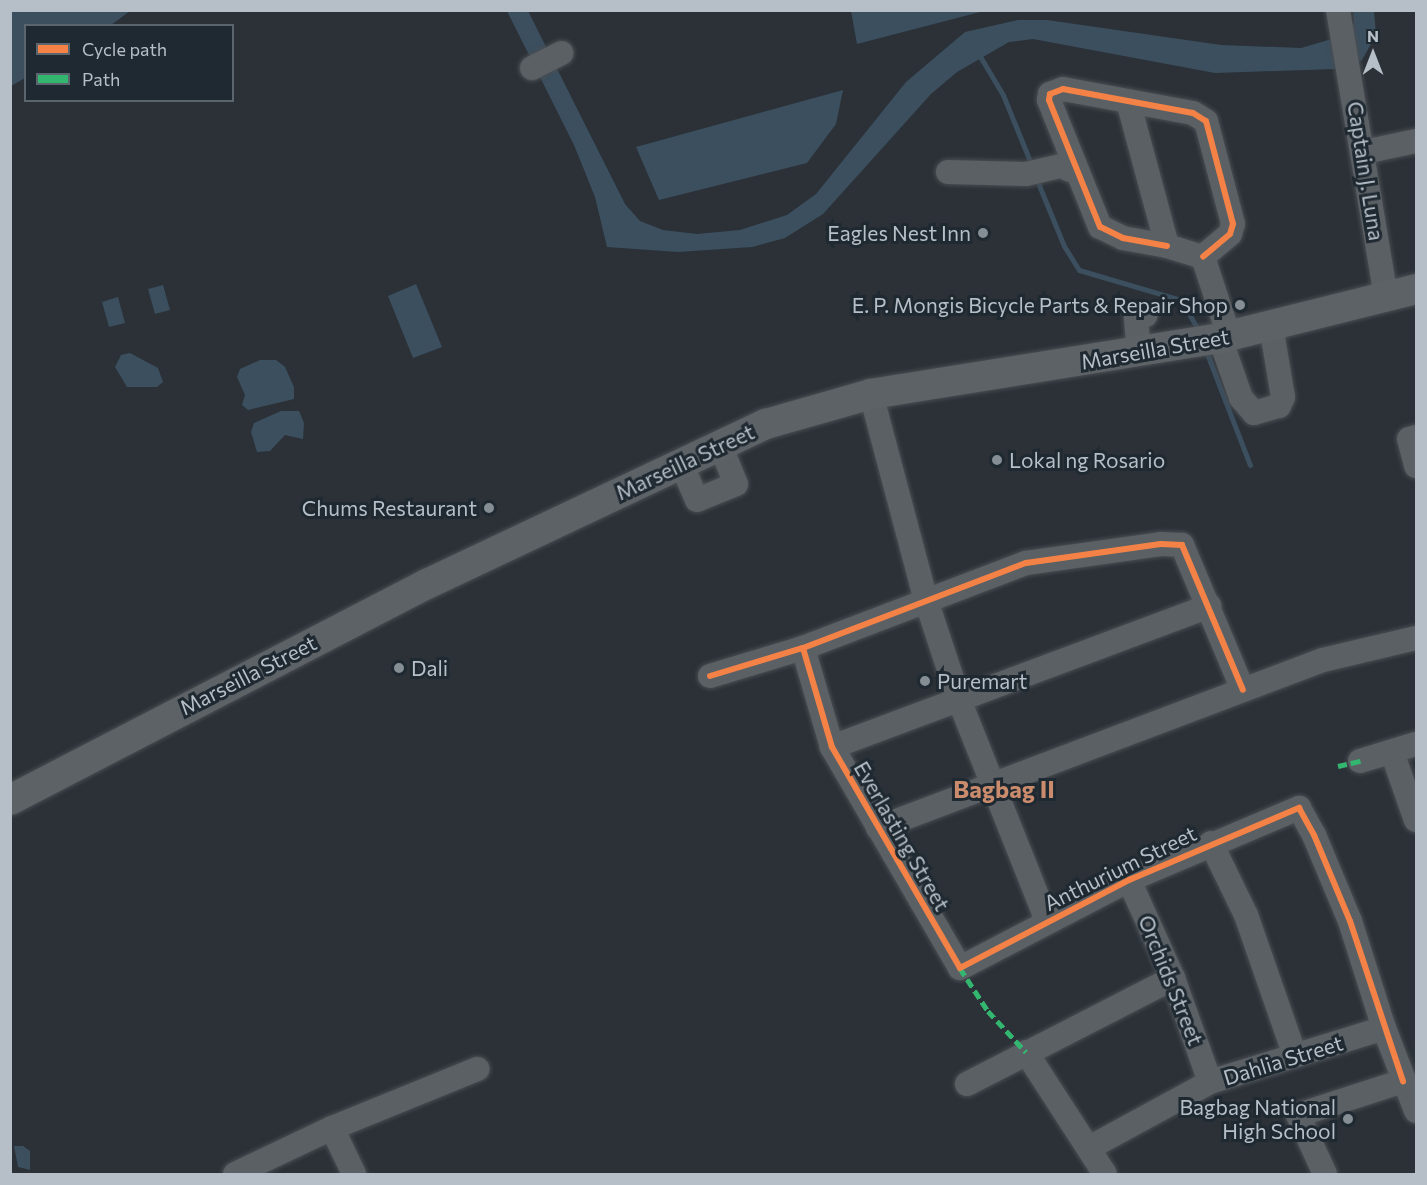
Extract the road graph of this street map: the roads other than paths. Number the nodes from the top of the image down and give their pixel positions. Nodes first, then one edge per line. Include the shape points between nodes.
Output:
1 (1340, 22) edge
2 (561, 53) dead end
3 (532, 68) dead end
4 (1128, 101) junction
5 (1416, 141) edge
6 (1364, 152) junction
7 (1070, 170) dead end
8 (948, 172) dead end
9 (1167, 246) junction
10 (1203, 257) junction
11 (1416, 289) edge
12 (1386, 296) junction
13 (1146, 315) dead end
14 (1271, 325) junction
15 (1225, 337) junction
16 (1139, 352) junction
17 (871, 394) junction
18 (1416, 437) edge
19 (720, 445) junction
20 (681, 463) junction
21 (1416, 466) edge
22 (926, 600) junction
23 (1209, 606) junction
24 (1416, 638) edge
25 (803, 648) junction
26 (710, 676) dead end
27 (1243, 690) junction
28 (958, 697) junction
29 (1416, 744) edge
30 (832, 747) junction
31 (1392, 752) junction
32 (1360, 761) dead end
33 (992, 783) junction
34 (10, 800) edge
35 (1416, 820) edge
36 (878, 828) junction
37 (1211, 843) junction
38 (1129, 879) junction
39 (1047, 921) junction
40 (960, 968) joint
41 (1173, 978) junction
42 (1384, 1028) junction
43 (1026, 1052) junction
44 (1295, 1056) junction
45 (477, 1069) dead end
46 (1402, 1081) junction
47 (1210, 1082) junction
48 (966, 1084) dead end
49 (1416, 1111) edge
50 (332, 1128) junction
51 (1089, 1148) junction
52 (235, 1174) edge
53 (354, 1174) edge
54 (1105, 1174) edge
55 (1325, 1174) edge

1 - 6 street, Captain J. Luna
2 - 3 street
4 - 9 street
4 - 9 street via 1063,89 1050,94 1049,100 1100,227 1123,238
4 - 10 street via 1193,113 1206,121 1233,224 1230,234
5 - 6 street
6 - 12 street, Captain J. Luna
7 - 8 street via 1062,166 1026,174
9 - 10 street
10 - 15 street
11 - 12 main road, Marseilla Street
12 - 14 main road, Marseilla Street
13 - 16 street via 1136,318
14 - 15 main road, Marseilla Street
14 - 15 street via 1283,397 1279,406 1254,412 1240,398
15 - 16 main road, Marseilla Street
16 - 17 main road, Marseilla Street
17 - 19 main road, Marseilla Street via 766,424
17 - 22 street
18 - 21 street via 1409,439
19 - 20 main road, Marseilla Street
19 - 20 street via 736,484 697,500
20 - 34 main road, Marseilla Street via 427,584
22 - 23 street via 1026,564 1161,544 1182,545
22 - 25 street
22 - 28 street
23 - 27 street
23 - 28 street
24 - 27 street via 1323,660
25 - 26 street
25 - 30 street, Everlasting Street
27 - 33 street
28 - 30 street
28 - 33 street
29 - 31 street
30 - 36 street, Everlasting Street
31 - 32 street
31 - 35 street
33 - 36 street
33 - 39 street
36 - 40 street, Everlasting Street
37 - 38 street, Anthurium Street
37 - 42 street, Anthurium Street via 1299,808 1350,921
37 - 44 street via 1246,915
38 - 39 street, Anthurium Street
38 - 41 street, Orchids Street
39 - 40 street, Anthurium Street
41 - 43 street
41 - 47 street, Orchids Street
42 - 44 street, Dahlia Street
42 - 46 street
43 - 48 street
43 - 51 street
44 - 47 street, Dahlia Street
45 - 50 street
46 - 49 street
46 - 55 street via 1298,1114
47 - 51 street, Dahlia Street
50 - 52 street
50 - 53 street
51 - 54 street

